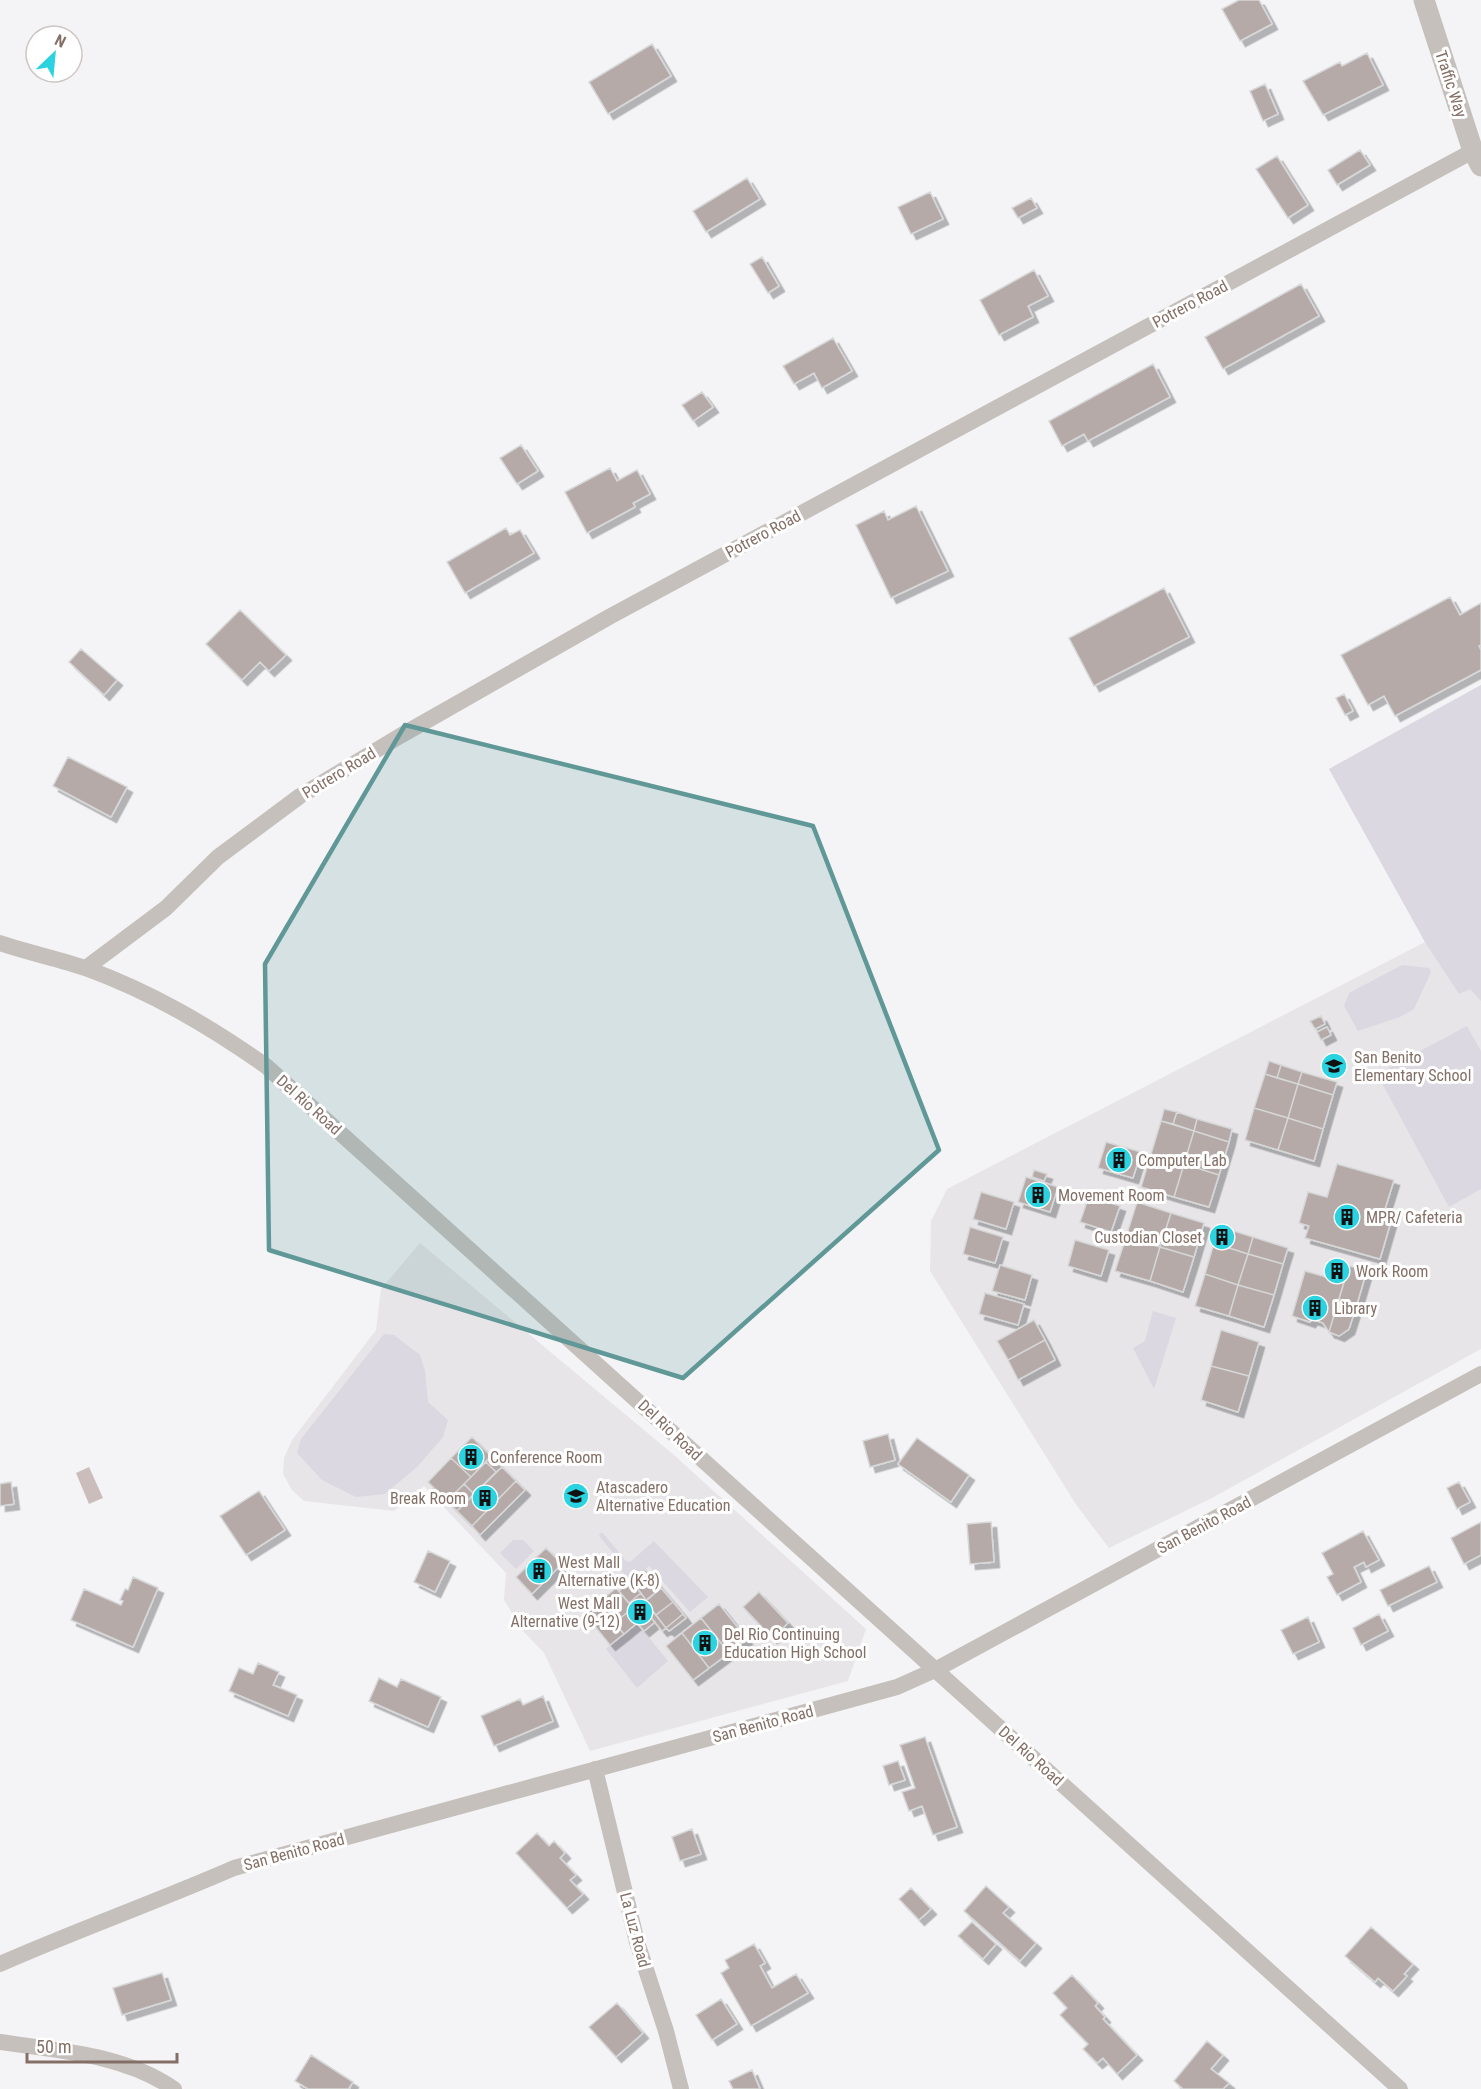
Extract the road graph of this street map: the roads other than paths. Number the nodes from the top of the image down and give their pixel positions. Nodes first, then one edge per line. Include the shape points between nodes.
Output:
1 (1424, 0) edge
2 (1477, 159) edge
3 (0, 943) edge
4 (86, 968) junction
5 (1481, 1374) edge
6 (935, 1670) junction
7 (595, 1769) junction
8 (0, 1964) edge
9 (0, 2042) edge
10 (174, 2089) edge
11 (681, 2089) edge
12 (1400, 2089) edge

1 - 2 street, Traffic Way
2 - 4 street, Potrero Road via 609,617 400,736 300,796 218,857 166,908
3 - 4 street, Del Rio Road
4 - 6 street, Del Rio Road via 219,1032 266,1066
5 - 6 street, San Benito Road
6 - 7 street, San Benito Road via 897,1687
6 - 12 street, Del Rio Road
7 - 8 street, San Benito Road via 234,1868
7 - 11 street, La Luz Road via 637,1942
9 - 10 street via 132,2066

